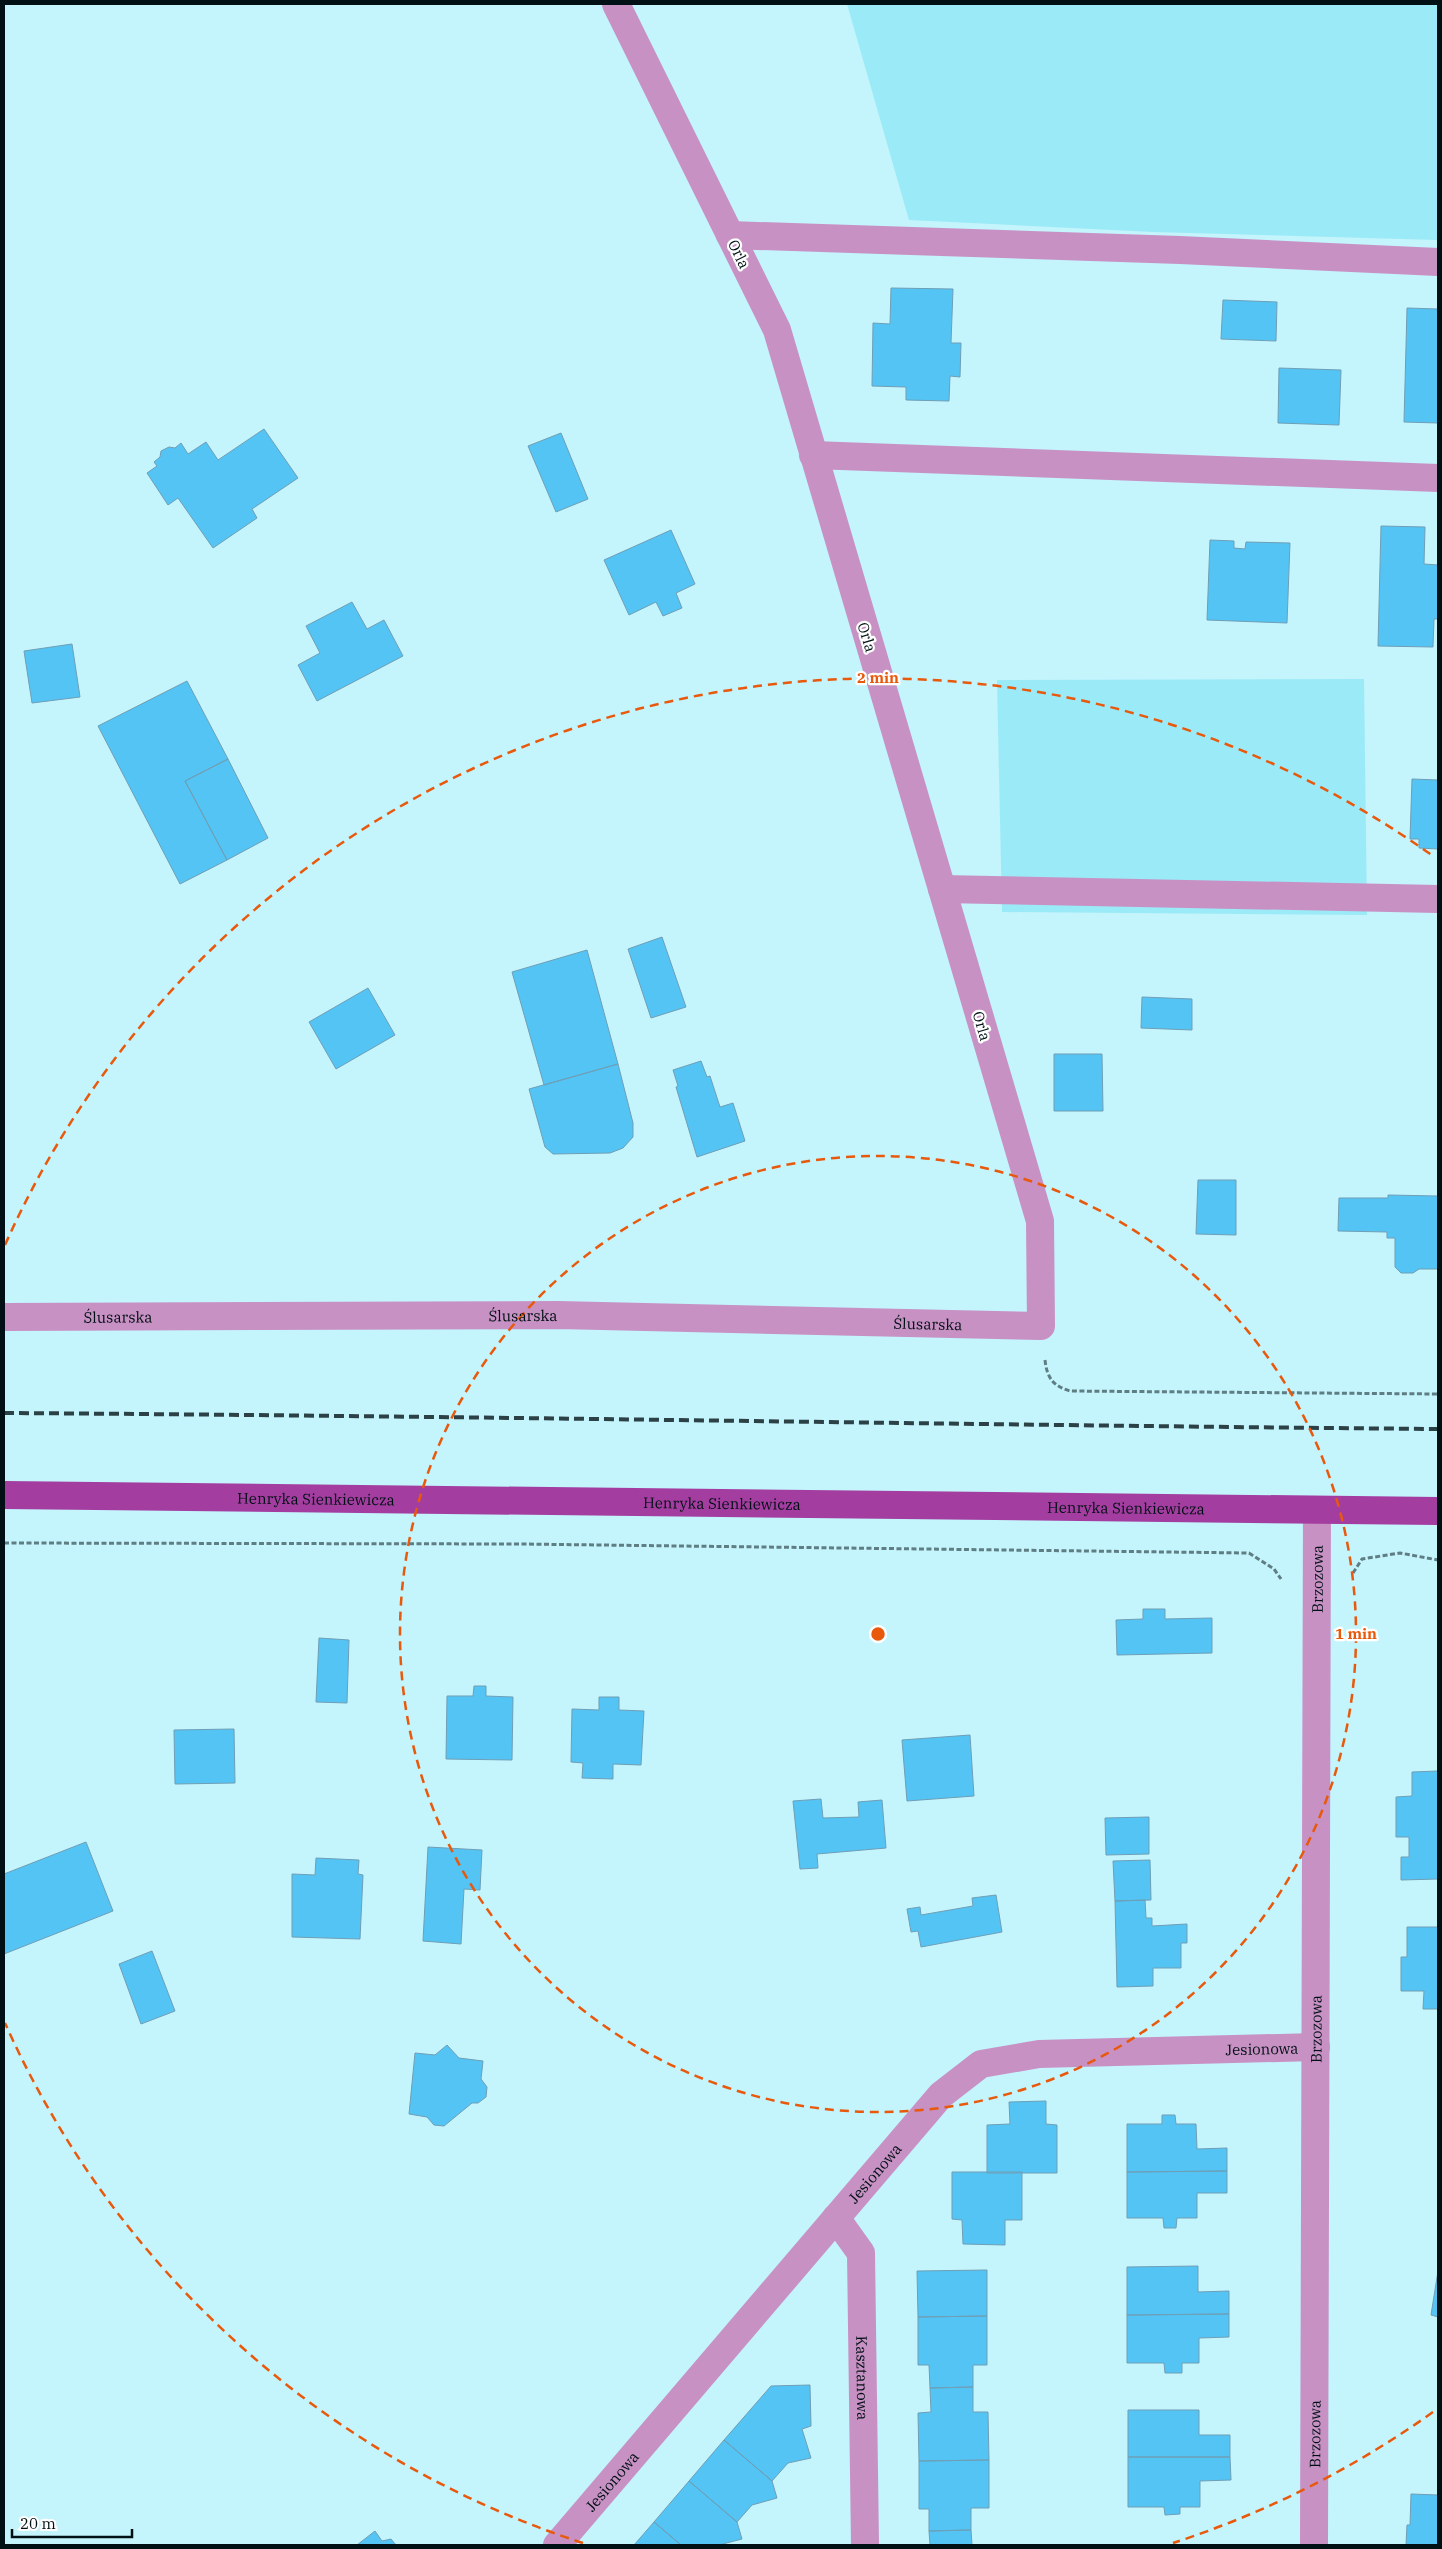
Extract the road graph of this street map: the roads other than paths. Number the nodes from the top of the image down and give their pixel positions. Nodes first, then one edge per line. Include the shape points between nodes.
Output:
1 (616, 4) edge
2 (730, 235) junction
3 (1438, 262) edge
4 (813, 455) junction
5 (1438, 478) edge
6 (942, 889) junction
7 (1438, 899) edge
8 (4, 1317) edge
9 (1041, 1326) joint
10 (4, 1495) edge
11 (1317, 1511) junction
12 (1438, 1511) edge
13 (1316, 2047) junction
14 (836, 2218) junction
15 (557, 2545) edge
16 (865, 2545) edge
17 (1314, 2545) edge

1 - 2 street, Orla
2 - 3 street
2 - 4 street, Orla via 777,330
4 - 5 street
4 - 6 street, Orla
6 - 7 street
6 - 9 street, Orla via 1040,1221
8 - 9 street, Ślusarska via 558,1315
10 - 11 main road, Henryka Sienkiewicza
11 - 12 main road, Henryka Sienkiewicza
11 - 13 street, Brzozowa
13 - 14 street, Jesionowa via 1039,2054 981,2064 940,2095
13 - 17 street, Brzozowa
14 - 15 street, Jesionowa
14 - 16 street, Kasztanowa via 860,2253

